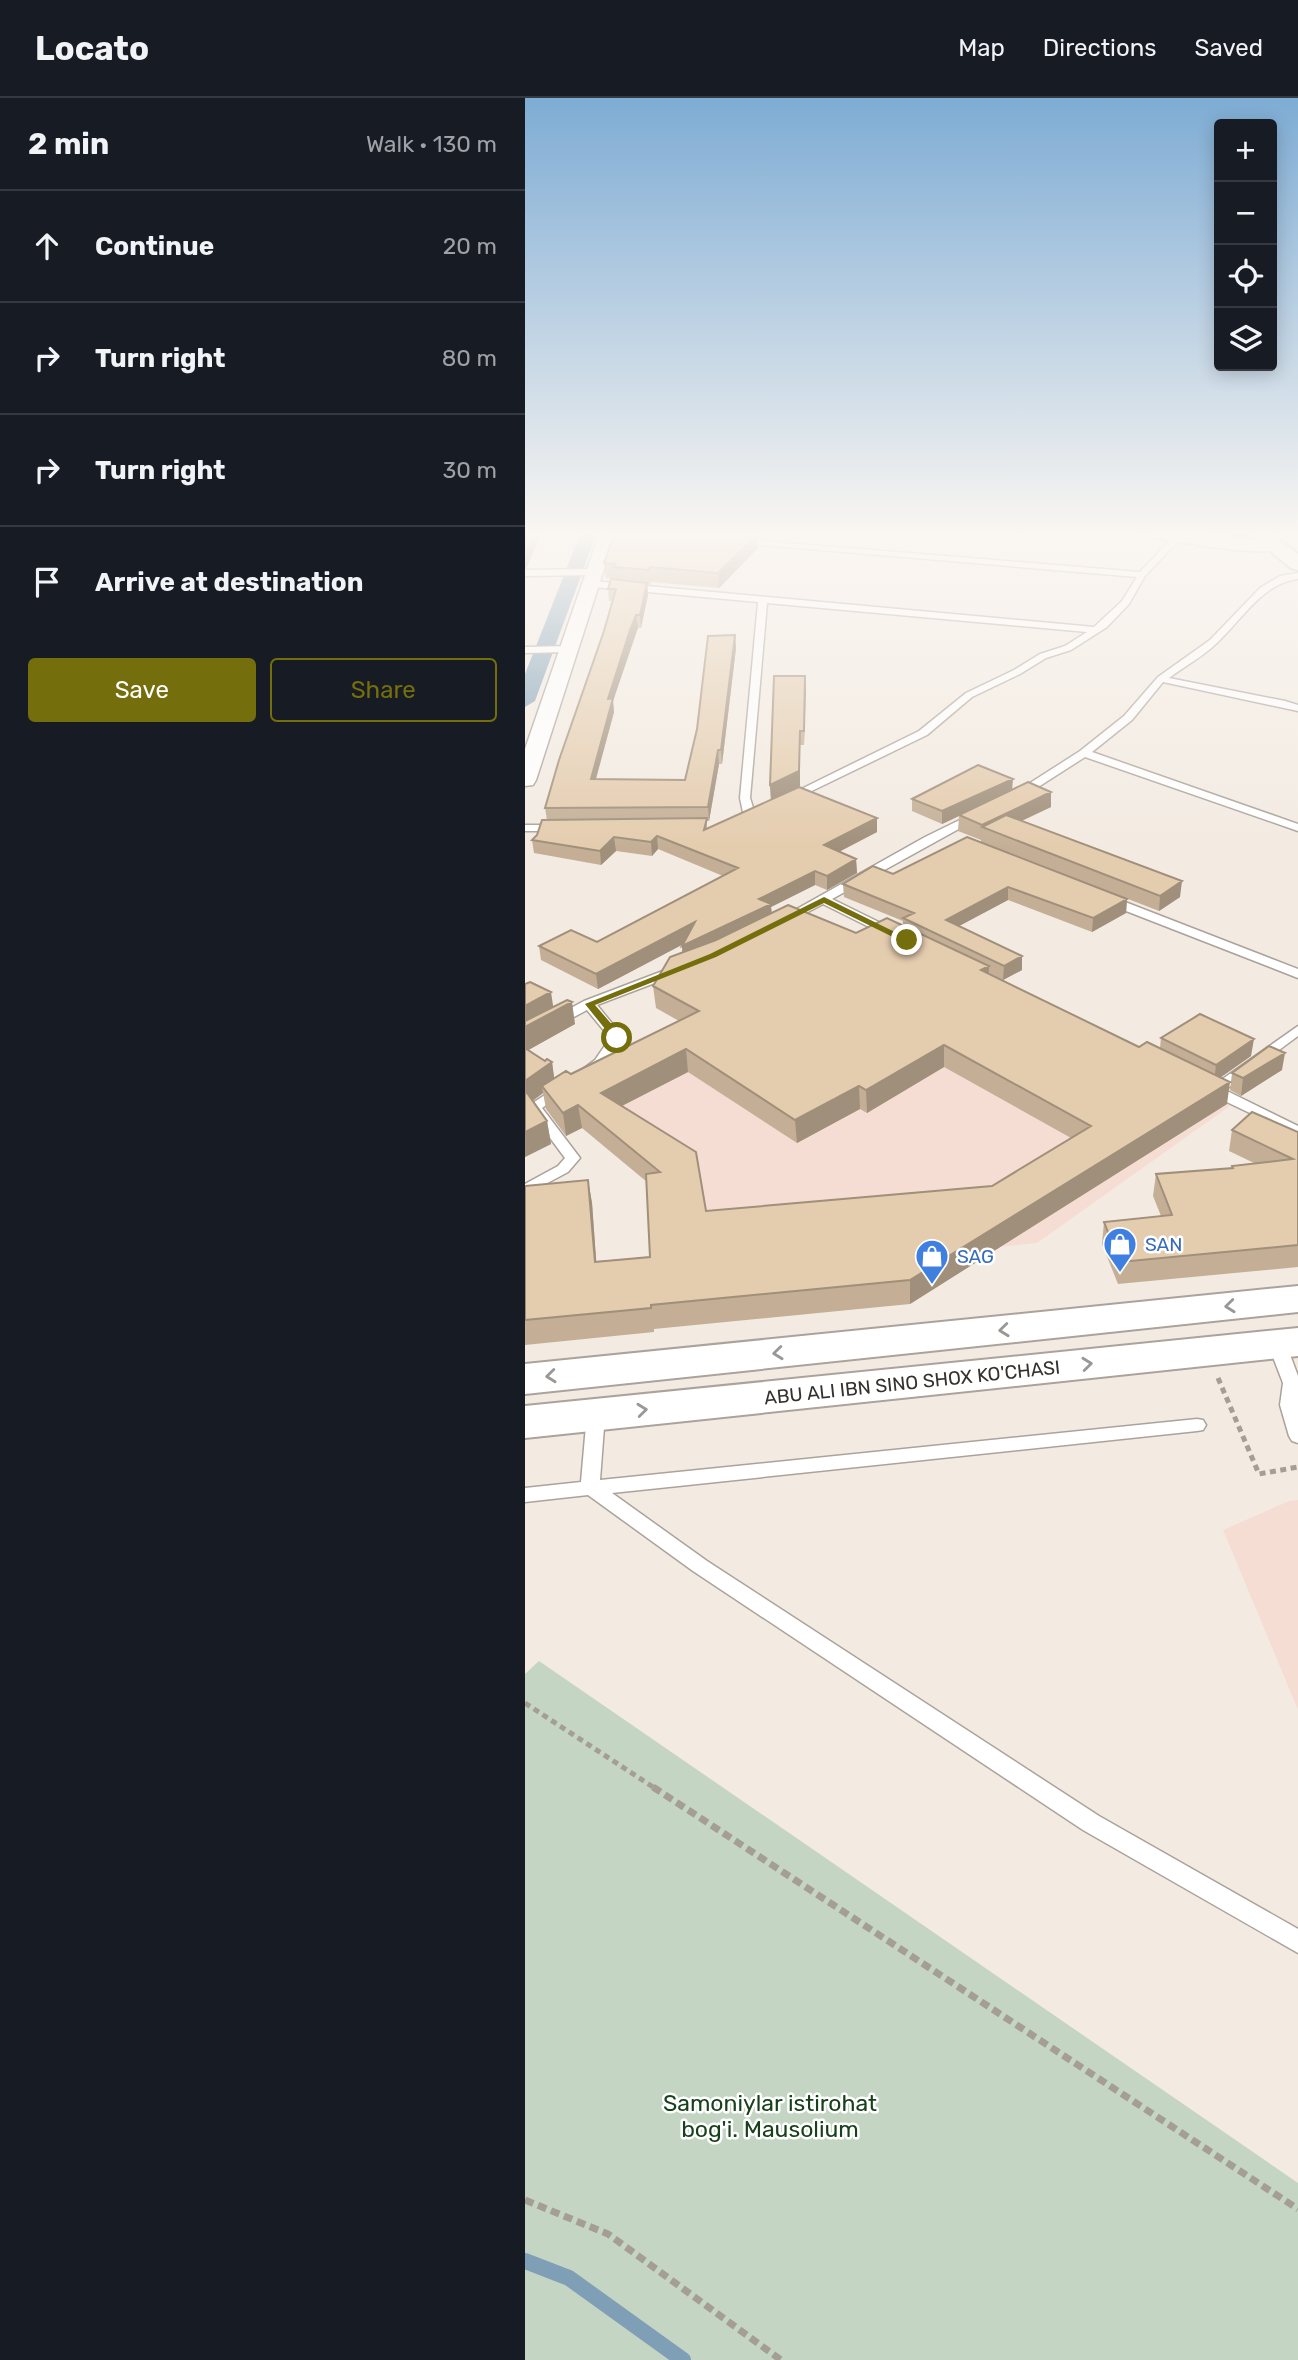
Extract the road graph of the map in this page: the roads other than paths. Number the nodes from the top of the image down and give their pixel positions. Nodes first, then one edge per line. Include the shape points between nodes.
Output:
1 (571, 638) edge
2 (760, 638) edge
3 (1084, 638) edge
4 (1217, 638) edge
5 (567, 649) junction
6 (525, 650) edge
7 (1161, 679) junction
8 (1298, 708) edge
9 (1084, 753) junction
10 (525, 780) edge
11 (783, 801) edge
12 (1009, 801) edge
13 (986, 811) edge
14 (761, 812) edge
15 (525, 828) edge
16 (578, 828) edge
17 (1298, 828) edge
18 (939, 832) junction
19 (952, 837) dead end
20 (1093, 893) edge
21 (824, 900) junction
22 (775, 925) edge
23 (907, 940) edge
24 (688, 965) edge
25 (1298, 974) edge
26 (589, 1004) junction
27 (1298, 1030) edge
28 (525, 1039) edge
29 (1298, 1132) edge
30 (525, 1190) edge
31 (1298, 1299) edge
32 (1288, 1343) edge
33 (525, 1379) edge
34 (1293, 1404) edge
35 (596, 1414) junction
36 (525, 1422) edge
37 (1197, 1424) dead end
38 (1298, 1436) edge
39 (590, 1487) junction
40 (525, 1495) edge
41 (1298, 1942) edge

1 - 5 street
2 - 14 lane via 745,820
3 - 11 lane via 969,695 923,733
4 - 7 lane
5 - 6 lane
5 - 10 street
7 - 8 lane via 1250,694
7 - 9 lane via 1128,718
9 - 12 lane
9 - 17 lane
13 - 18 lane
15 - 16 lane
18 - 19 lane
18 - 21 lane
20 - 25 lane
21 - 22 lane
21 - 23 lane
24 - 26 lane
26 - 28 lane
26 - 30 lane via 617,1038 600,1063 534,1107 573,1158 563,1169
27 - 29 lane via 1209,1088
31 -> 33 main road
32 - 34 lane
35 -> 32 main road, ABU ALI IBN SINO SHOX KO'CHASI
34 - 38 lane
35 - 36 main road, ABU ALI IBN SINO SHOX KO'CHASI
35 - 39 lane
37 - 39 lane
39 - 40 lane
39 - 41 lane via 700,1566 1091,1823

